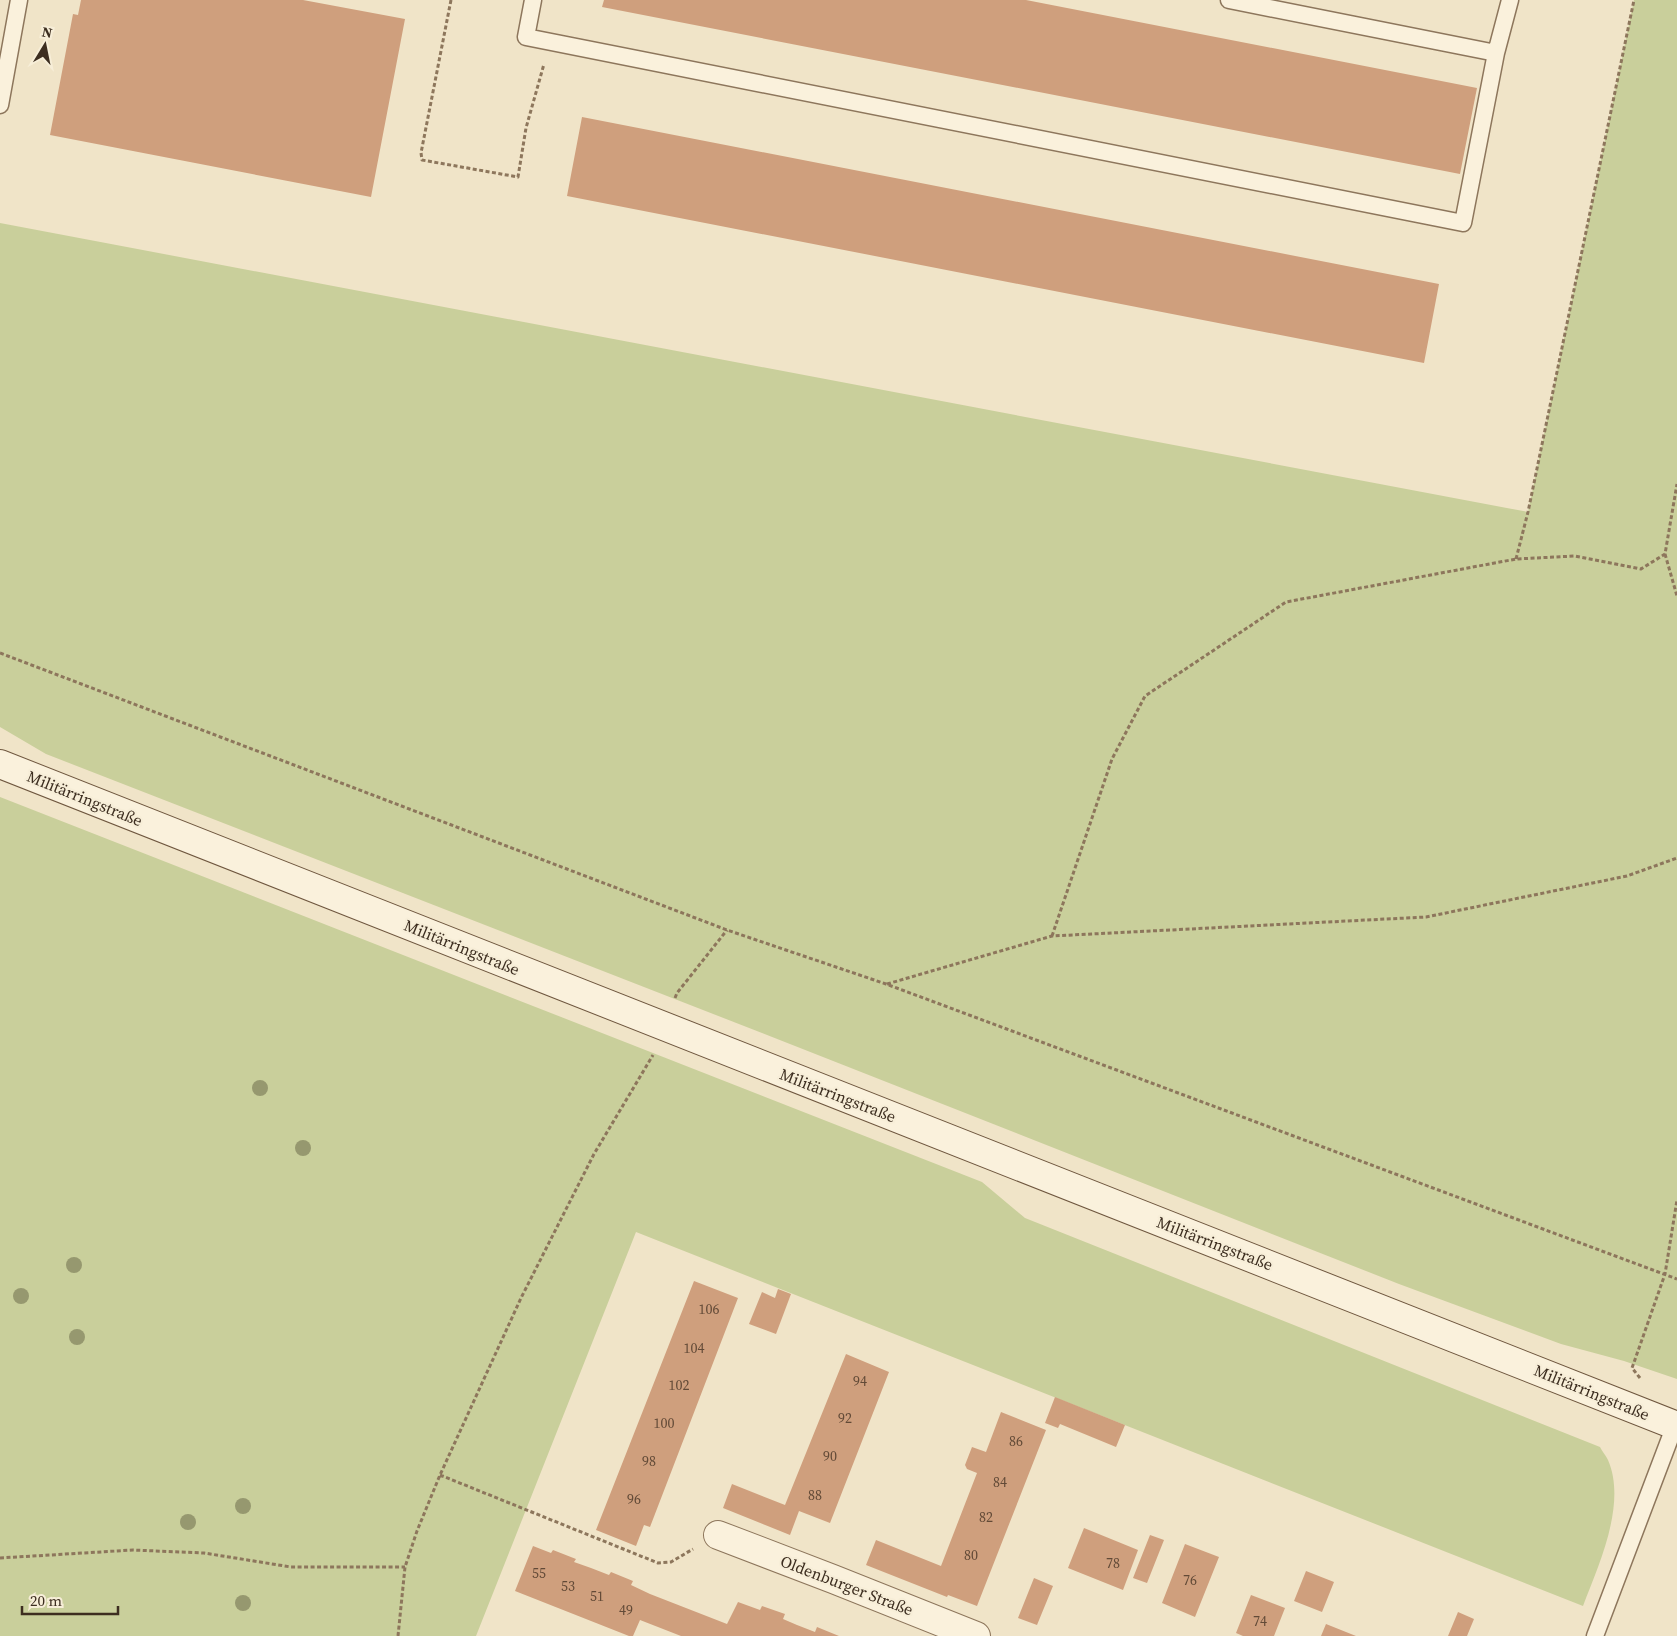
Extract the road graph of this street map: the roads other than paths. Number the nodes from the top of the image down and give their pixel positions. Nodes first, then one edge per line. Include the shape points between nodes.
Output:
1 (19, 0) edge
2 (533, 0) edge
3 (1229, 0) edge
4 (1510, 0) edge
5 (1496, 53) junction
6 (0, 104) edge
7 (0, 764) edge
8 (1676, 1426) edge
9 (718, 1535) road end
10 (976, 1636) edge
11 (1595, 1636) edge

1 - 6 lane
2 - 5 lane via 526,37 1463,223
3 - 5 lane
4 - 5 lane
7 - 8 main road, Militärringstraße
8 - 11 lane
9 - 10 main road, Oldenburger Straße

